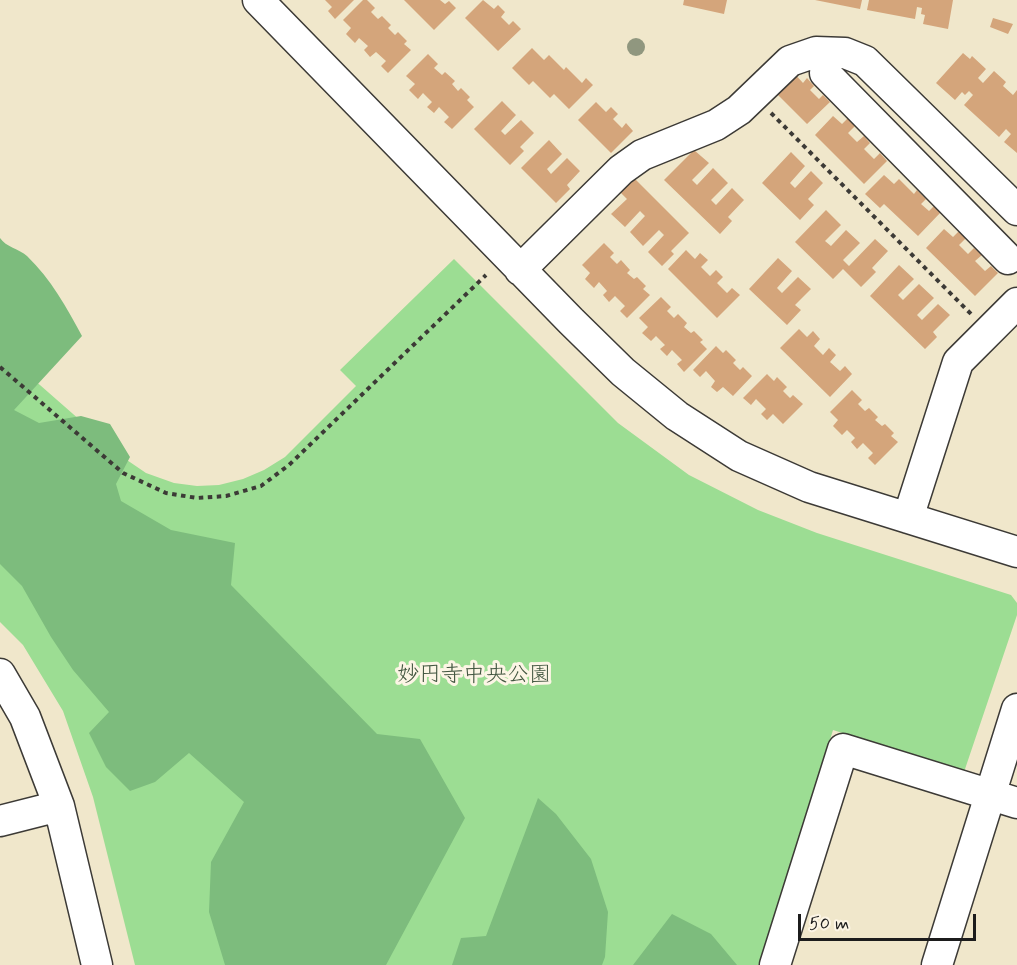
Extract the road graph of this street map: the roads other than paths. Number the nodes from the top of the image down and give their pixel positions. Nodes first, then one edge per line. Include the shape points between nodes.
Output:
1 (258, 0) edge
2 (865, 61) junction
3 (987, 180) junction
4 (958, 208) junction
5 (1017, 210) edge
6 (1008, 260) dead end
7 (519, 270) junction
8 (1017, 303) edge
9 (908, 518) junction
10 (1017, 552) edge
11 (0, 674) edge
12 (1017, 709) edge
13 (1004, 798) edge
14 (59, 806) junction
15 (0, 821) edge
16 (97, 965) edge
17 (775, 965) edge
18 (937, 965) edge

1 - 7 street
2 - 3 street
2 - 4 street via 833,80
2 - 7 street via 845,53 816,52 790,61 739,110 716,125 642,155 628,165
3 - 4 street
3 - 5 street
4 - 6 street
7 - 9 street via 622,372 676,417 739,456 809,487
8 - 9 street via 958,362
9 - 10 street
11 - 14 street via 25,717
12 - 13 street
13 - 17 street via 843,749
13 - 18 street
14 - 15 street
14 - 16 street

